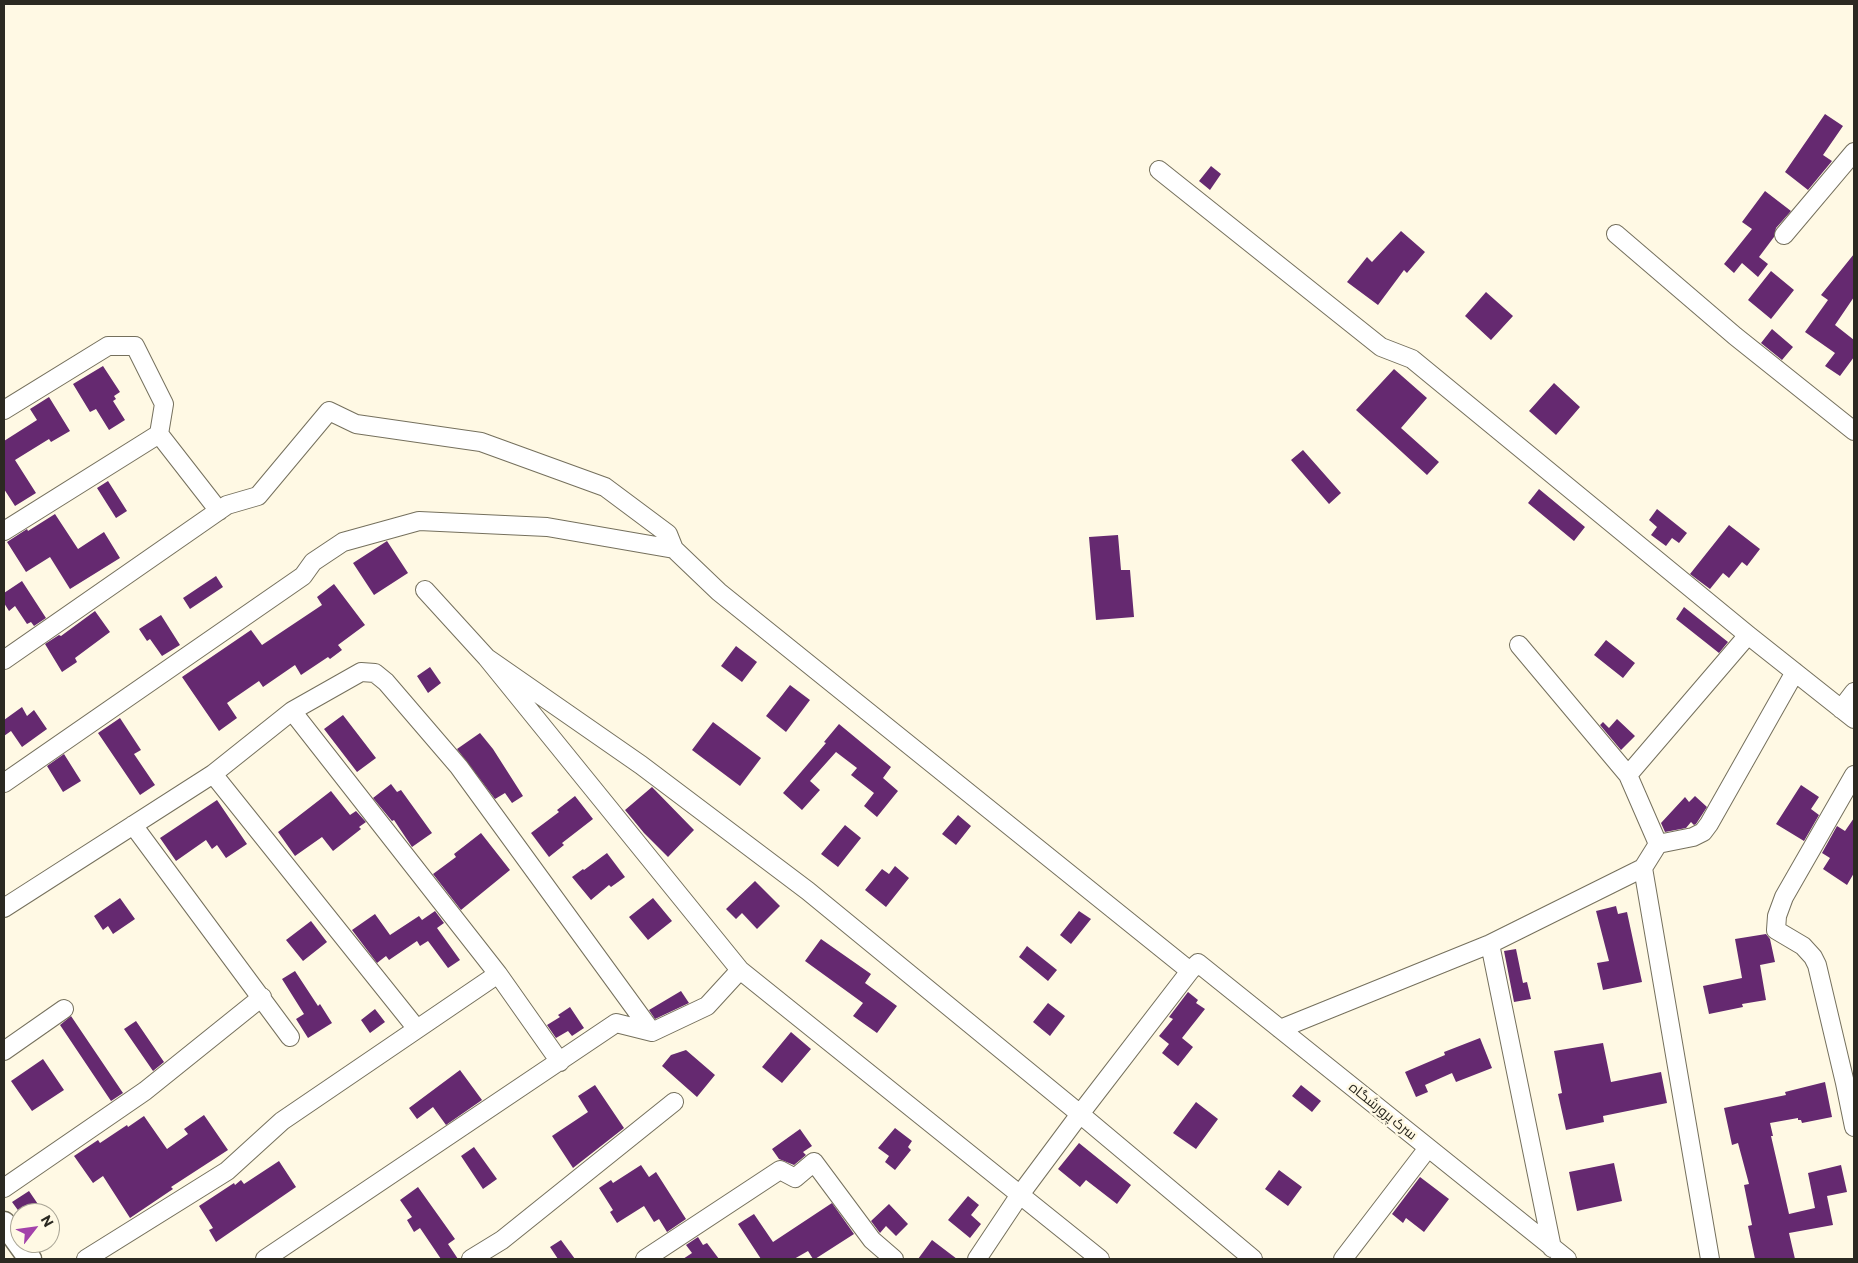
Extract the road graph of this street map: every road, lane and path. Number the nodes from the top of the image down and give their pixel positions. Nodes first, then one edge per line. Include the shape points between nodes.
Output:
1 (1854, 152) edge
2 (1160, 170) dead end
3 (1616, 234) dead end
4 (1784, 236) dead end
5 (4, 410) edge
6 (1854, 431) edge
7 (159, 434) junction
8 (219, 510) junction
9 (4, 532) edge
10 (674, 549) junction
11 (425, 590) dead end
12 (1748, 635) junction
13 (1519, 645) dead end
14 (487, 658) junction
15 (4, 660) edge
16 (1794, 672) junction
17 (1854, 692) edge
18 (292, 711) junction
19 (1848, 714) edge
20 (213, 774) junction
21 (1628, 775) junction
22 (1854, 775) edge
23 (4, 783) edge
24 (133, 825) junction
25 (1658, 844) junction
26 (1643, 868) junction
27 (6, 901) edge
28 (1490, 944) junction
29 (1194, 967) junction
30 (740, 970) junction
31 (498, 974) junction
32 (262, 997) junction
33 (64, 1009) dead end
34 (417, 1029) junction
35 (1280, 1029) junction
36 (652, 1032) junction
37 (290, 1037) dead end
38 (4, 1051) edge
39 (560, 1062) junction
40 (674, 1102) dead end
41 (1080, 1114) junction
42 (1854, 1127) edge
43 (1428, 1148) junction
44 (4, 1188) edge
45 (1019, 1196) junction
46 (4, 1223) edge
47 (1552, 1248) junction
48 (30, 1259) edge
49 (86, 1259) edge
50 (265, 1259) edge
51 (471, 1259) edge
52 (645, 1259) edge
53 (894, 1259) edge
54 (977, 1259) edge
55 (1100, 1259) edge
56 (1254, 1259) edge
57 (1343, 1259) edge
58 (1567, 1259) edge
59 (1710, 1259) edge

1 - 4 street
2 - 12 street via 1381,347 1412,359
3 - 6 street via 1735,336
5 - 7 street via 108,346 134,346 164,404
7 - 8 street
7 - 9 street
8 - 10 street, سرک پرورشگاه via 258,496 329,411 356,424 481,442 605,487 668,534
8 - 15 street
10 - 23 street via 547,527 419,521 343,542 313,562 303,576
10 - 29 street, سرک پرورشگاه via 719,592
11 - 14 street
12 - 16 street
12 - 21 street
13 - 21 street
14 - 30 street
14 - 41 street via 641,765 808,891
16 - 19 street
16 - 25 street via 1703,832
17 - 19 street
18 - 20 street
18 - 31 street
18 - 36 street via 361,672 375,674 386,682 459,767
20 - 24 street
20 - 34 street
21 - 25 street
22 - 42 street via 1784,897 1776,930 1803,946 1817,965
24 - 27 street
24 - 32 street
25 - 26 street
26 - 28 street
26 - 59 street
28 - 35 street
28 - 47 street
29 - 35 street, سرک پرورشگاه
29 - 41 street
30 - 36 street via 707,1006
30 - 45 street
31 - 34 street
31 - 39 street
32 - 37 street
32 - 44 street via 145,1091
33 - 38 street
34 - 49 street via 282,1121 226,1171
35 - 43 street, سرک پرورشگاه
36 - 39 street via 616,1023
39 - 50 street
40 - 51 street via 502,1240
41 - 45 street
41 - 56 street
43 - 47 street, سرک پرورشگاه
43 - 57 street
45 - 54 street
45 - 55 street
46 - 48 street
47 - 58 street, سرک پرورشگاه
52 - 53 street via 780,1170 795,1178 814,1162 872,1240

